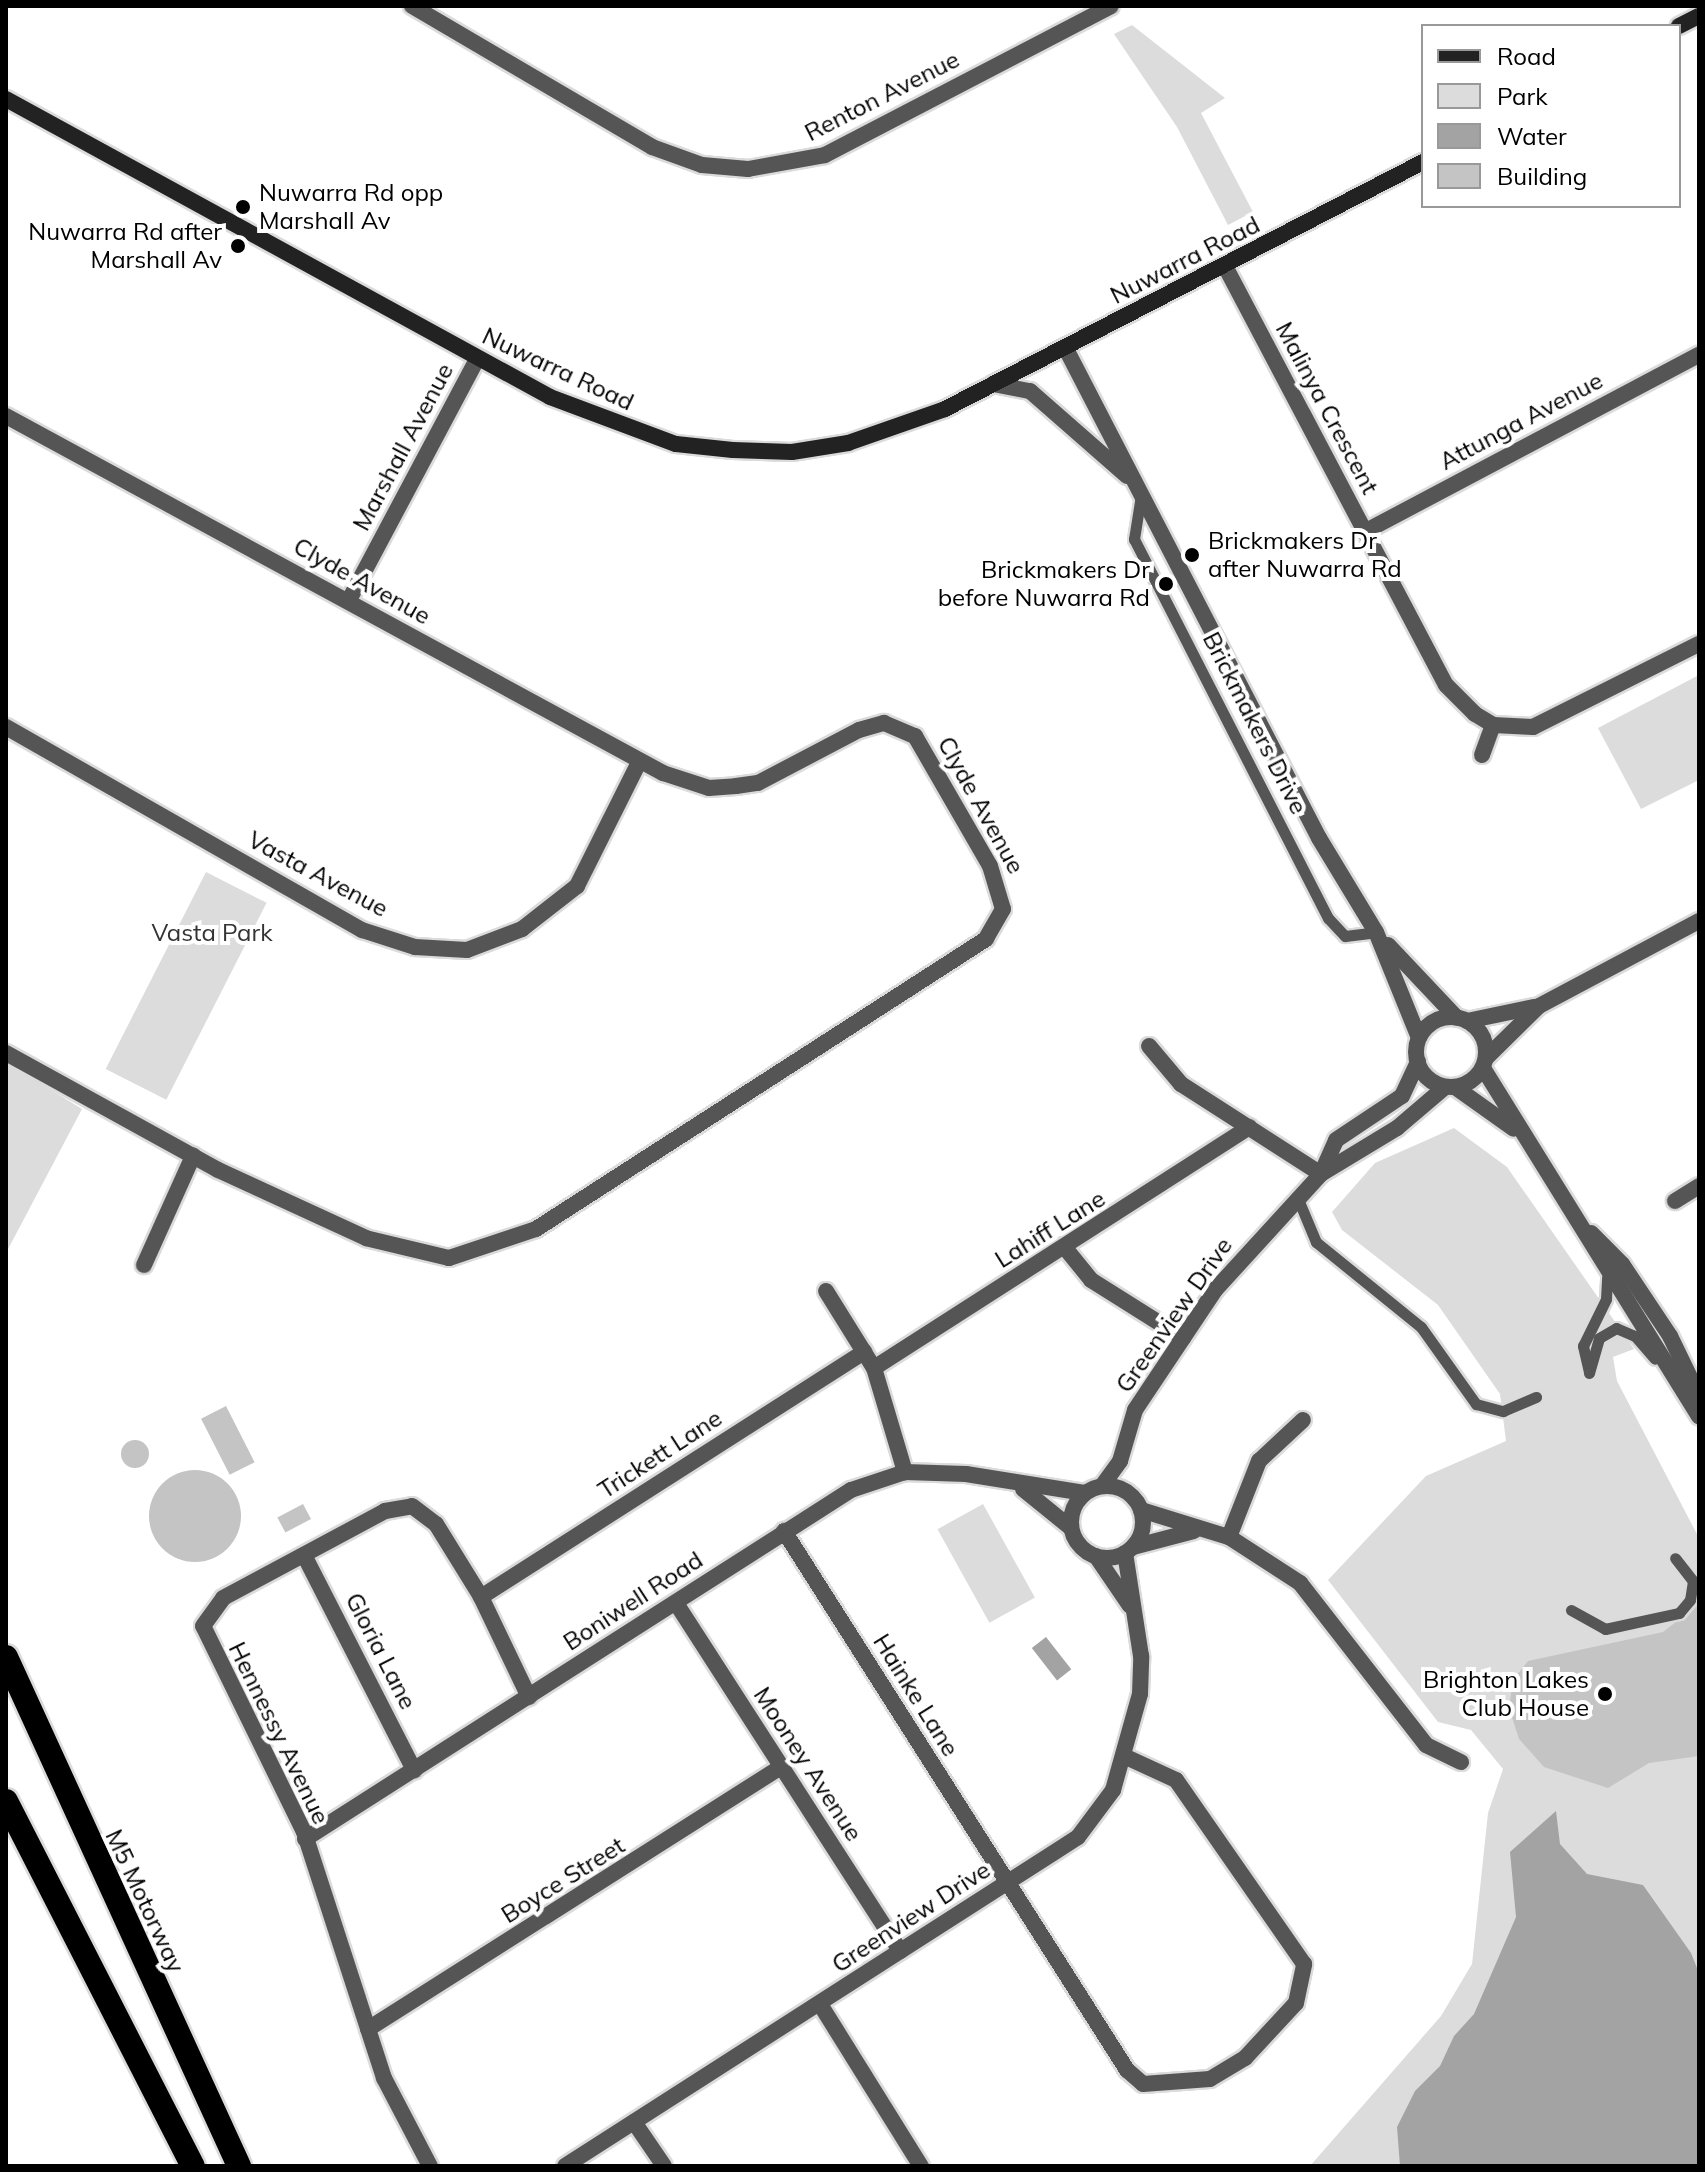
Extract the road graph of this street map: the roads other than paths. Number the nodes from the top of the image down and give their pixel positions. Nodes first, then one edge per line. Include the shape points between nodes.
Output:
1 (412, 6) edge
2 (1111, 6) edge
3 (1699, 16) edge
4 (1681, 25) edge
5 (6, 99) edge
6 (1421, 163) edge
7 (1226, 268) junction
8 (1065, 347) junction
9 (1699, 355) edge
10 (477, 359) junction
11 (993, 384) junction
12 (6, 416) edge
13 (1138, 488) junction
14 (1366, 531) junction
15 (349, 600) junction
16 (1699, 644) edge
17 (1493, 725) junction
18 (6, 727) edge
19 (1482, 755) dead end
20 (639, 762) junction
21 (1699, 921) edge
22 (1376, 932) junction
23 (1539, 1006) junction
24 (1462, 1019) junction
25 (1419, 1038) junction
26 (1149, 1046) dead end
27 (6, 1053) edge
28 (1418, 1062) junction
29 (1484, 1063) junction
30 (1450, 1087) junction
31 (1249, 1127) junction
32 (1518, 1132) junction
33 (193, 1156) junction
34 (1321, 1174) junction
35 (1699, 1186) edge
36 (1298, 1199) junction
37 (1675, 1201) dead end
38 (1579, 1220) junction
39 (1066, 1249) junction
40 (144, 1265) dead end
41 (1607, 1277) junction
42 (826, 1291) dead end
43 (1183, 1338) junction
44 (864, 1352) junction
45 (874, 1368) junction
46 (1673, 1378) junction
47 (1699, 1396) edge
48 (1536, 1397) dead end
49 (1699, 1417) edge
50 (1303, 1420) dead end
51 (1120, 1461) junction
52 (905, 1472) junction
53 (1008, 1480) junction
54 (1102, 1486) junction
55 (1084, 1493) junction
56 (1130, 1494) junction
57 (1141, 1510) junction
58 (1071, 1528) junction
59 (1203, 1530) junction
60 (784, 1531) junction
61 (1229, 1537) junction
62 (1129, 1550) junction
63 (304, 1555) junction
64 (1096, 1556) junction
65 (1675, 1558) dead end
66 (1696, 1582) edge
67 (481, 1597) junction
68 (676, 1603) junction
69 (1571, 1610) dead end
70 (1134, 1611) junction
71 (6, 1657) edge
72 (529, 1697) junction
73 (1126, 1757) junction
74 (1461, 1762) dead end
75 (781, 1767) junction
76 (414, 1770) junction
77 (6, 1801) edge
78 (305, 1839) junction
79 (1008, 1884) junction
80 (900, 1951) junction
81 (820, 2004) junction
82 (368, 2029) junction
83 (634, 2122) junction
84 (193, 2166) edge
85 (239, 2166) edge
86 (430, 2166) edge
87 (565, 2166) edge
88 (664, 2166) edge
89 (921, 2166) edge

1 - 2 street, Renton Avenue via 652,147 702,165 748,169 825,155
3 - 4 main road
5 - 10 main road, Nuwarra Road
6 - 7 main road, Nuwarra Road
7 - 8 main road, Nuwarra Road
7 - 14 street, Malinya Crescent
8 - 11 main road, Nuwarra Road
8 - 13 street, Brickmakers Drive
9 - 14 street, Attunga Avenue
10 - 11 main road, Nuwarra Road via 626,428 676,444 733,450 792,452 848,443 945,409
10 - 15 street, Marshall Avenue
11 - 13 street via 1030,391
12 - 15 street, Clyde Avenue
13 - 22 street, Brickmakers Drive via 1319,838
13 - 22 lane, Brickmakers Drive via 1134,539 1328,918 1345,936
14 - 17 street, Malinya Crescent via 1446,685
15 - 20 street, Clyde Avenue
16 - 17 street via 1554,719 1523,728
17 - 19 street
18 - 20 street, Vasta Avenue via 362,930 415,947 467,950 509,934 577,886
20 - 33 street, Clyde Avenue via 709,788 736,786 758,783 859,730 884,723 915,736 1001,890 999,925 944,967 536,1229 449,1258 366,1238
21 - 23 street
22 - 24 street, Brickmakers Drive
22 - 25 street, Brickmakers Drive
23 - 24 street
23 - 29 street
24 - 25 street via 1435,1021
24 - 29 street via 1483,1036
25 - 28 street
26 - 31 street via 1181,1084
27 - 33 street, Clyde Avenue
28 - 30 street via 1428,1078
28 - 34 street, Greenview Drive via 1402,1096 1336,1140
29 - 30 street
29 - 32 street
30 - 32 street
30 - 34 street, Greenview Drive via 1397,1128
31 - 34 street
31 - 39 street, Lahiff Lane
32 - 38 street
33 - 40 street
34 - 36 street, Greenview Drive
35 - 37 street
36 - 43 street, Greenview Drive via 1243,1256
36 - 48 lane via 1316,1242 1421,1327 1476,1404 1503,1411
38 - 41 street
38 - 47 street via 1622,1264 1670,1336
39 - 43 street via 1091,1280
39 - 45 street, Lahiff Lane
41 - 46 street
41 - 46 lane via 1606,1299 1583,1346 1589,1373 1599,1338 1616,1328 1643,1343
42 - 44 street
43 - 51 street, Greenview Drive via 1135,1410
44 - 45 street
44 - 67 street, Trickett Lane
45 - 52 street
46 - 49 street
50 - 61 street via 1259,1461
51 - 54 street, Greenview Drive
51 - 56 street
52 - 53 street, Boniwell Road
52 - 60 street, Boniwell Road via 851,1490
53 - 55 street, Boniwell Road
53 - 58 street
54 - 55 street
54 - 56 street
55 - 58 street via 1073,1509
56 - 57 street
57 - 59 street
57 - 62 street via 1142,1530
58 - 64 street via 1080,1546
59 - 61 street
59 - 62 street
60 - 68 street, Boniwell Road
60 - 79 street, Hainke Lane
61 - 74 street via 1300,1583 1426,1745
62 - 64 street
62 - 70 street, Greenview Drive
63 - 67 street, Hennessy Avenue via 385,1511 412,1506 436,1524
63 - 76 street, Gloria Lane
63 - 78 street, Hennessy Avenue via 223,1598 203,1626
64 - 70 street
65 - 66 lane
66 - 69 lane via 1685,1607 1654,1619 1605,1629
67 - 72 street, Hennessy Avenue
68 - 72 street, Boniwell Road
68 - 75 street, Mooney Avenue
70 - 73 street, Greenview Drive via 1140,1694
71 - 85 highway, M5 Motorway
72 - 76 street, Boniwell Road
73 - 79 street, Greenview Drive via 1103,1808 1078,1837
73 - 79 street, Hainke Lane via 1176,1780 1300,1951 1302,1991 1277,2026 1245,2058 1210,2079 1143,2084 1127,2070
75 - 80 street, Mooney Avenue
75 - 82 street, Boyce Street
76 - 78 street, Boniwell Road
77 - 84 highway
78 - 82 street, Hennessy Avenue
79 - 80 street, Greenview Drive
80 - 81 street, Greenview Drive
81 - 83 street, Greenview Drive
81 - 89 street
82 - 86 street, Hennessy Avenue via 384,2078
83 - 87 street, Greenview Drive
83 - 88 street

